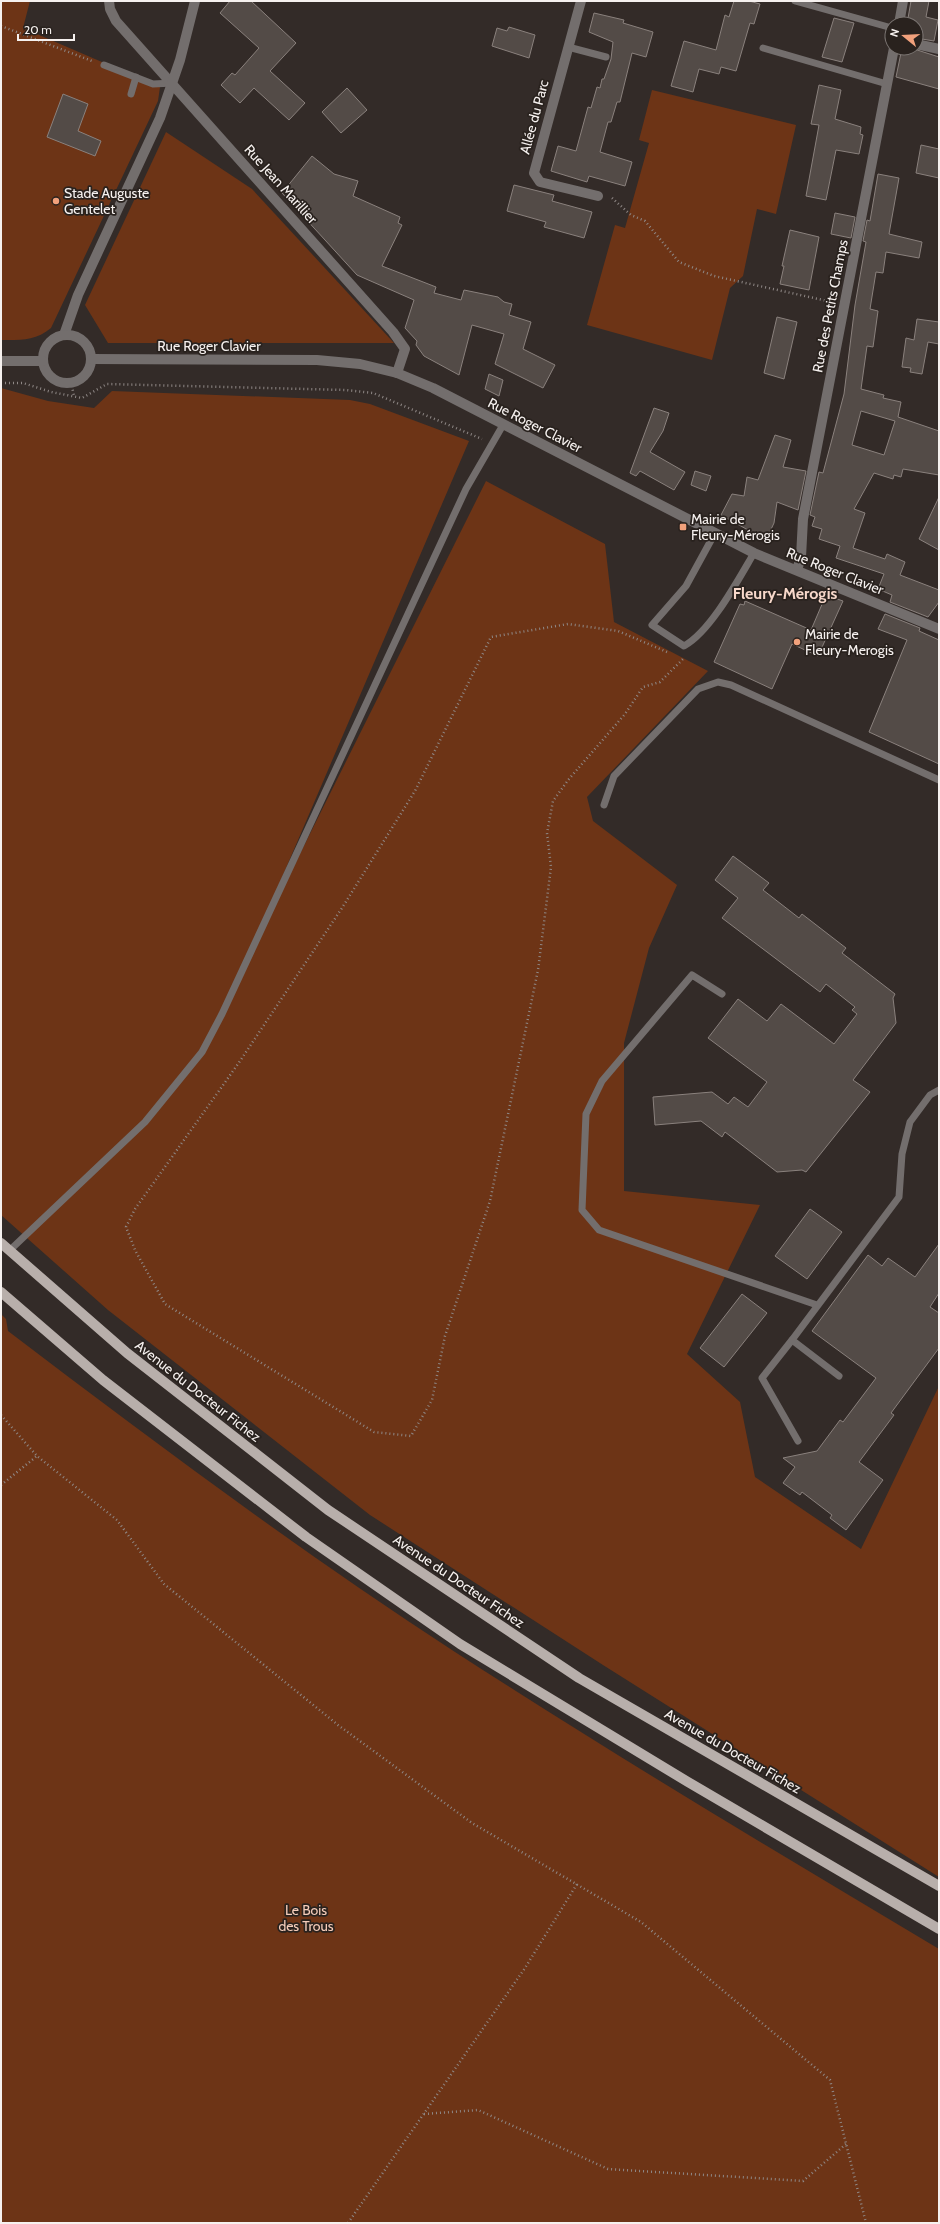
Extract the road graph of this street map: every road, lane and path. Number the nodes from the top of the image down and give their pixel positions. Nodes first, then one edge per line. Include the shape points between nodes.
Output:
1 (109, 1) edge
2 (195, 1) edge
3 (581, 1) edge
4 (795, 1) edge
5 (903, 1) edge
6 (900, 16) edge
7 (1, 26) edge
8 (884, 26) edge
9 (568, 46) junction
10 (924, 46) edge
11 (763, 48) dead end
12 (939, 49) edge
13 (892, 56) edge
14 (606, 57) dead end
15 (104, 65) joint
16 (136, 77) junction
17 (173, 83) junction
18 (887, 84) junction
19 (131, 94) dead end
20 (598, 196) joint
21 (844, 305) junction
22 (64, 335) junction
23 (90, 359) junction
24 (1, 361) edge
25 (43, 361) junction
26 (396, 373) junction
27 (71, 382) junction
28 (1, 383) edge
29 (74, 396) junction
30 (503, 425) junction
31 (492, 443) junction
32 (715, 533) junction
33 (754, 553) junction
34 (797, 570) junction
35 (939, 630) edge
36 (696, 640) junction
37 (673, 653) dead end
38 (939, 780) edge
39 (604, 805) dead end
40 (722, 994) dead end
41 (939, 1090) edge
42 (1, 1243) edge
43 (9, 1251) junction
44 (1, 1292) edge
45 (817, 1305) junction
46 (792, 1340) junction
47 (839, 1376) dead end
48 (1, 1415) edge
49 (798, 1441) dead end
50 (37, 1456) junction
51 (1, 1485) edge
52 (577, 1884) junction
53 (939, 1886) edge
54 (939, 1929) edge
55 (424, 2114) junction
56 (846, 2144) junction
57 (348, 2223) edge
58 (866, 2223) edge

1 - 17 street via 116,21
2 - 17 street
3 - 9 street, Allée du Parc
4 - 8 lane
5 - 6 street
7 - 15 path
9 - 14 lane
9 - 20 street, Allée du Parc via 534,173 540,182
10 - 12 street
11 - 18 lane
13 - 18 street, Rue des Petits Champs
15 - 16 lane
16 - 17 lane via 153,84
16 - 19 lane
17 - 22 street via 160,118 78,295
17 - 26 street, Rue Jean Marillier via 394,332 405,349
18 - 21 street, Rue des Petits Champs
20 - 21 path via 612,198 631,215 645,221 679,262 714,276
21 - 34 street, Rue des Petits Champs via 803,519 801,557
22 - 23 street via 73,336 85,344
22 - 25 street via 50,342 44,350
23 - 26 street, Rue Roger Clavier via 317,360 360,364
23 - 27 street via 88,371
24 - 25 street
25 - 27 street via 51,377 58,381
26 - 30 street, Rue Roger Clavier via 433,388
27 - 29 path
28 - 29 path via 23,383
29 - 31 path via 82,398 107,384 346,390 373,393
30 - 31 lane
30 - 32 street, Rue Roger Clavier
31 - 43 lane via 466,489 202,1052 145,1122
32 - 33 street, Rue Roger Clavier
32 - 36 lane via 686,586 652,625 684,646
33 - 34 street, Rue Roger Clavier
33 - 36 lane via 731,592
34 - 35 street, Rue Roger Clavier
36 - 37 path via 688,655 660,682 643,687 625,714 553,801 547,833 551,867 538,970 490,1201 445,1336 432,1400 411,1436 374,1432 165,1304 135,1250 126,1227 135,1209 238,1064 342,908 415,791 491,637 568,624 618,631
38 - 39 lane via 732,685 718,682 698,689 627,760 614,776
40 - 45 lane via 692,975 602,1081 586,1114 582,1210 599,1230
41 - 45 lane via 930,1095 910,1122 902,1154 899,1197
42 - 43 main road, Avenue du Docteur Fichez
43 - 53 main road, Avenue du Docteur Fichez via 127,1353 328,1510 579,1678
44 - 54 main road via 103,1380 306,1537 460,1644 688,1782
45 - 46 lane
46 - 47 lane
46 - 49 lane via 762,1378
48 - 50 path
50 - 51 path
50 - 52 path via 117,1520 164,1584 338,1725 472,1823
52 - 55 path via 525,1968
52 - 56 path via 641,1922 830,2080
55 - 56 path via 478,2110 608,2169 803,2181
55 - 57 path
56 - 58 path

